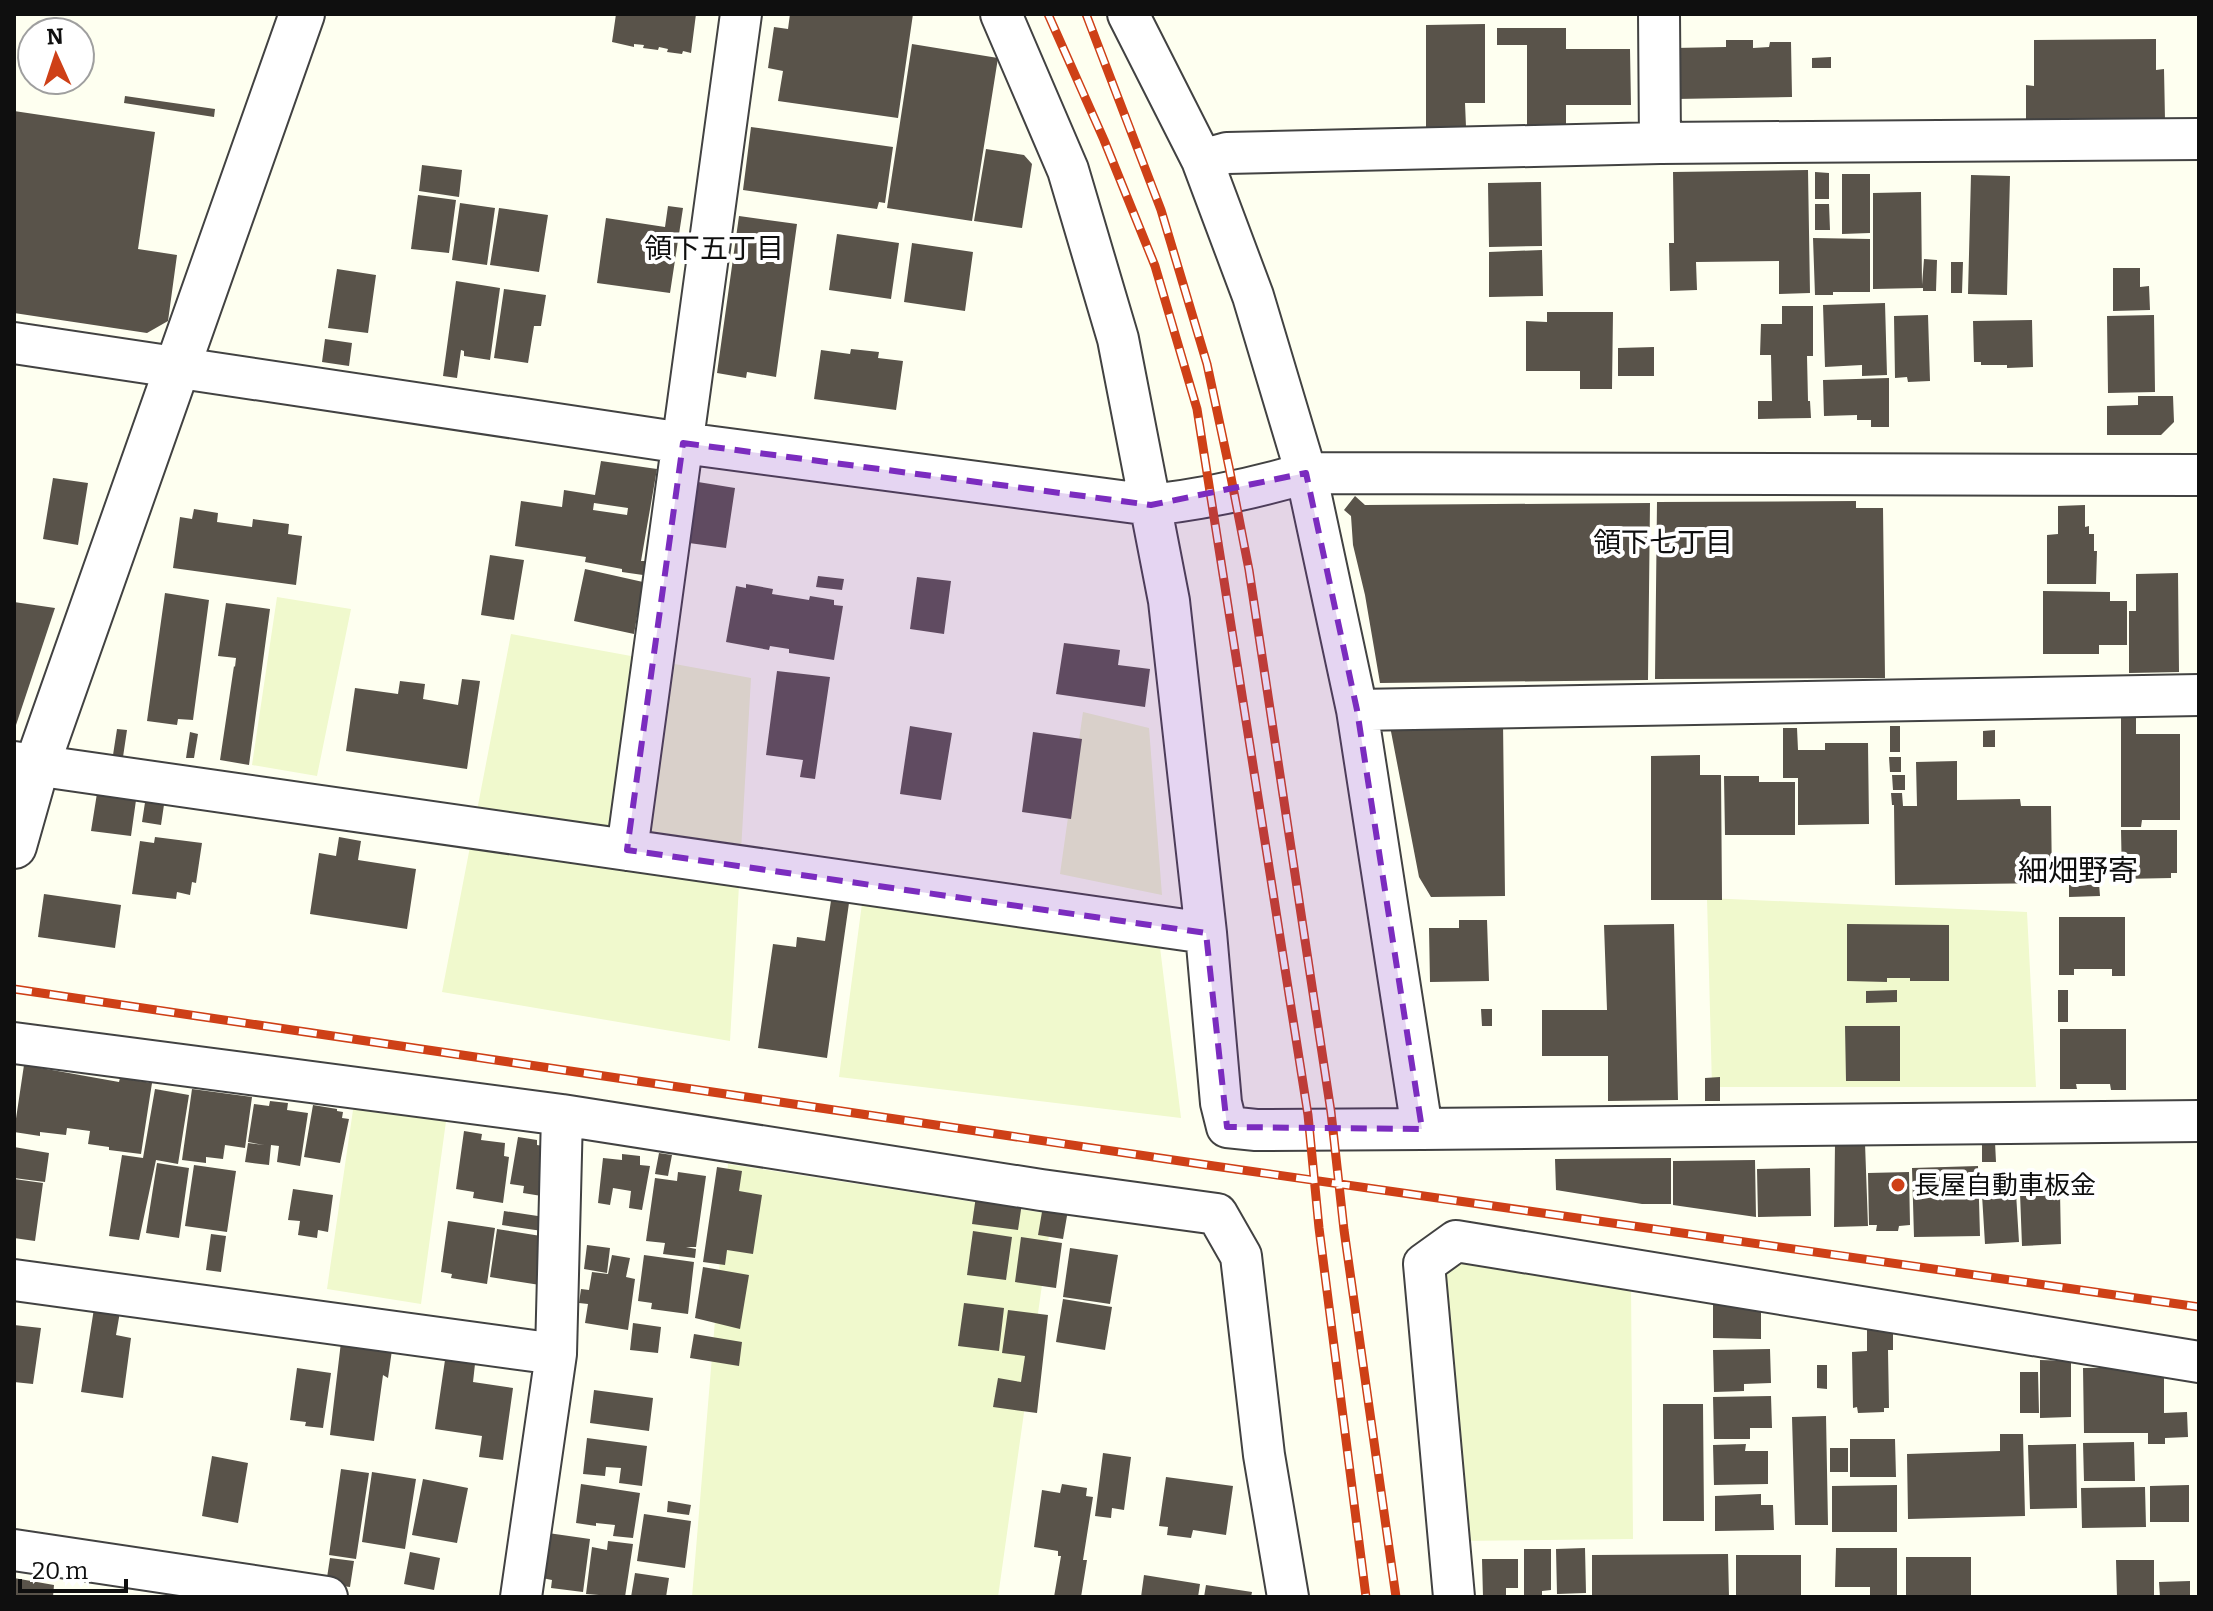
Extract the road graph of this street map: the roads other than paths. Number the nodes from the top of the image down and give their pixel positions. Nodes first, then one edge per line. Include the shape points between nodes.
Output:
1 (302, 14) edge
2 (741, 14) edge
3 (1001, 14) edge
4 (1128, 14) edge
5 (1659, 14) edge
6 (2199, 139) edge
7 (1660, 143) junction
8 (1202, 160) junction
9 (14, 343) edge
10 (178, 367) junction
11 (683, 443) junction
12 (1306, 473) junction
13 (2199, 475) edge
14 (1151, 505) junction
15 (2199, 695) edge
16 (1357, 710) junction
17 (25, 764) edge
18 (14, 846) edge
19 (627, 850) junction
20 (1206, 933) junction
21 (14, 1043) edge
22 (562, 1115) junction
23 (2199, 1121) edge
24 (1422, 1129) junction
25 (14, 1280) edge
26 (556, 1354) junction
27 (2199, 1362) edge
28 (14, 1550) edge
29 (327, 1597) edge
30 (521, 1597) edge
31 (1288, 1597) edge
32 (1454, 1597) edge

1 - 10 street
2 - 11 street
3 - 14 street via 1068,170 1118,339
4 - 8 street
5 - 7 street
6 - 7 street
7 - 8 street via 1227,153
8 - 12 street via 1253,296
9 - 10 street
10 - 11 street
10 - 17 street
11 - 14 street
11 - 19 street
12 - 13 street
12 - 14 street via 1198,500
12 - 16 street
14 - 20 street via 1169,601
15 - 16 street
16 - 24 street
17 - 18 street
17 - 19 street
19 - 20 street
20 - 24 street via 1227,1127
21 - 22 street
22 - 26 street
22 - 31 street via 1217,1214 1241,1256 1264,1455
23 - 24 street
25 - 26 street
26 - 30 street
27 - 32 street via 1456,1241 1424,1264
28 - 29 street

